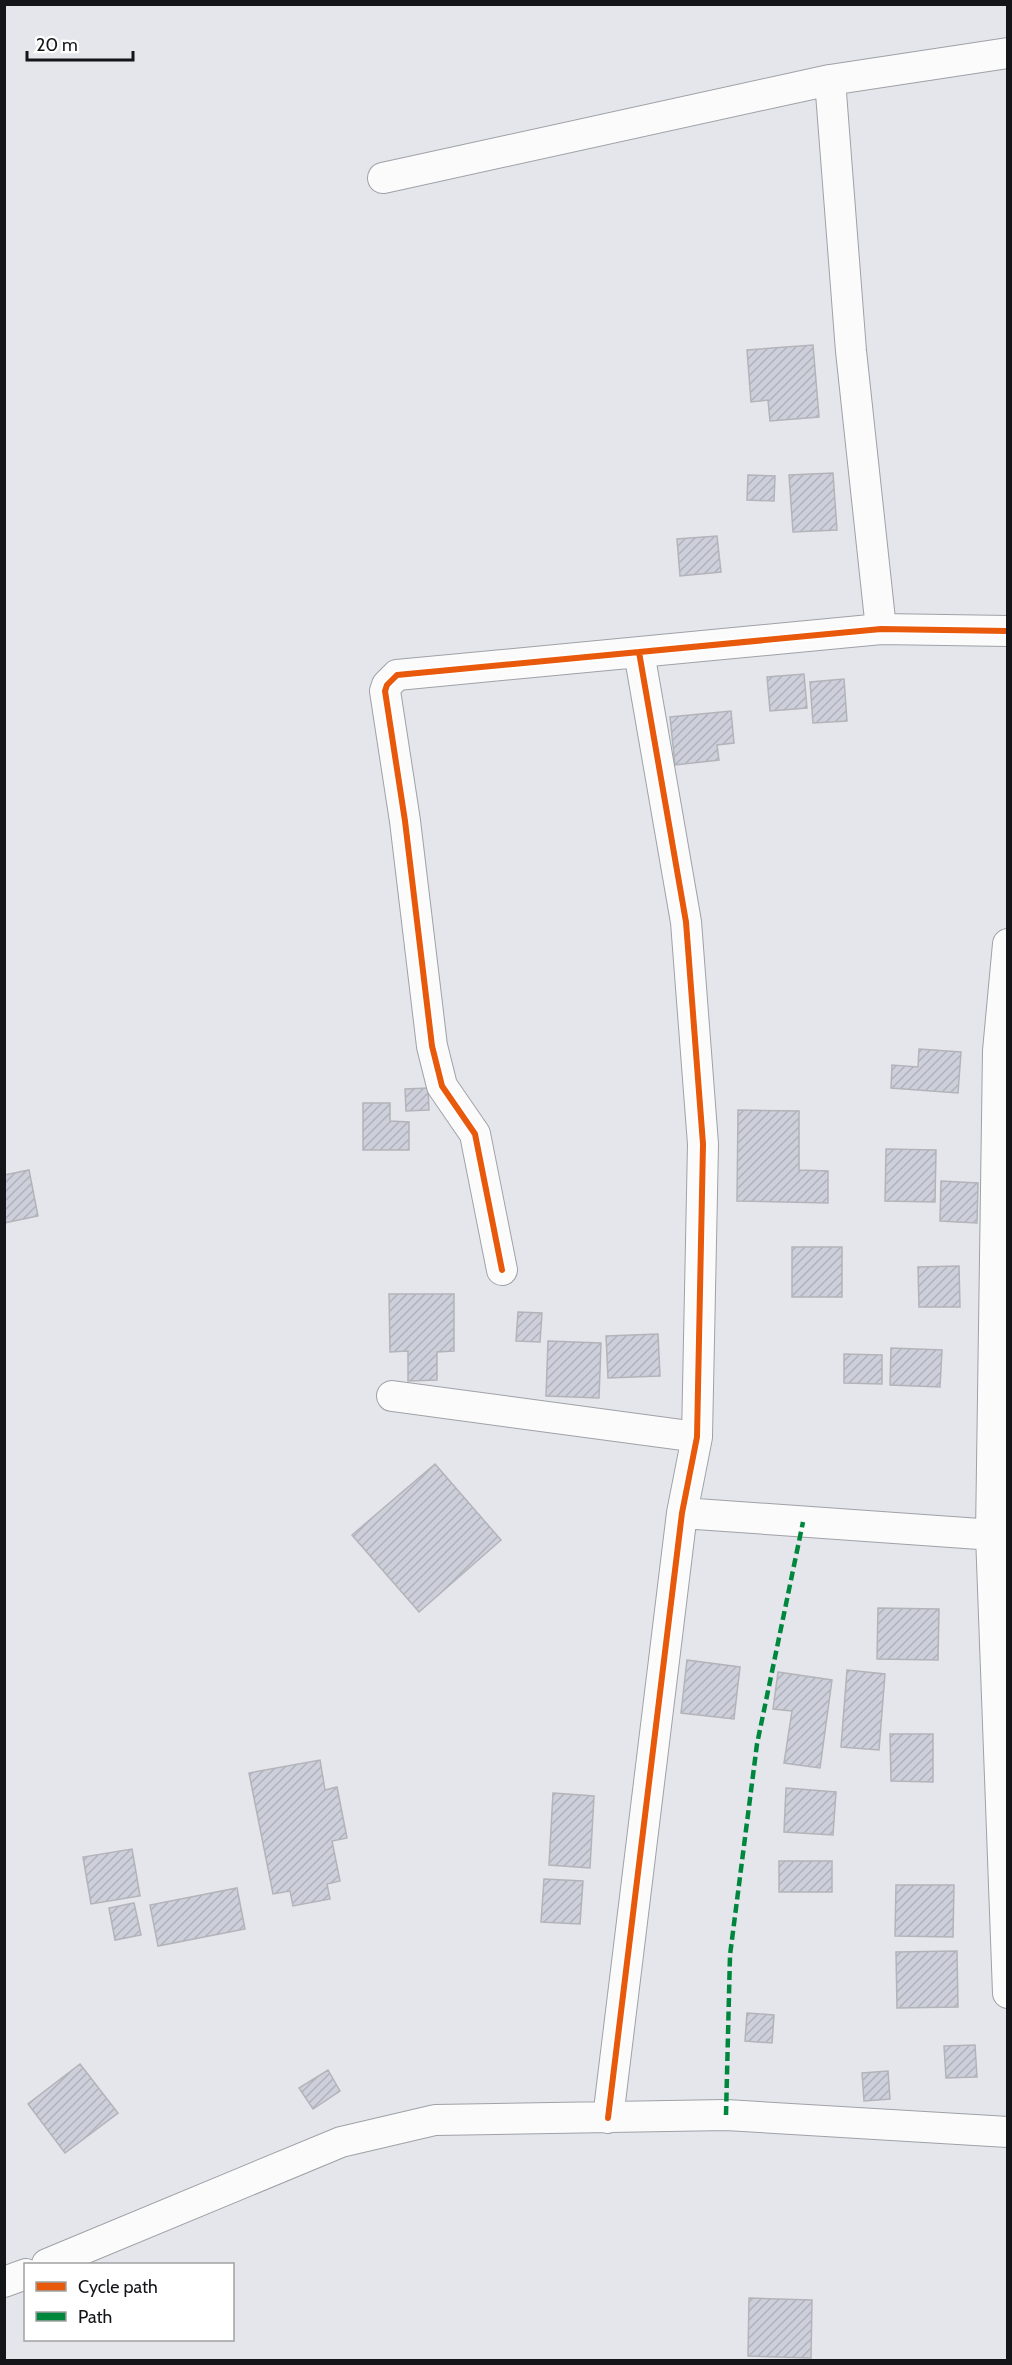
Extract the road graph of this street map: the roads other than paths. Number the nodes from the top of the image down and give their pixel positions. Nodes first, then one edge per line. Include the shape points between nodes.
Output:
1 (1008, 53) edge
2 (830, 80) junction
3 (383, 178) dead end
4 (881, 629) junction
5 (1008, 631) edge
6 (639, 652) junction
7 (1008, 944) edge
8 (502, 1270) dead end
9 (392, 1396) dead end
10 (697, 1437) junction
11 (682, 1513) junction
12 (999, 1535) edge
13 (1008, 1994) edge
14 (608, 2118) junction
15 (1008, 2132) edge
16 (52, 2263) edge
17 (24, 2275) edge
18 (4, 2282) edge

1 - 2 street
2 - 3 street
2 - 4 street via 851,351
4 - 5 street
4 - 6 street
6 - 8 street via 397,675 385,691 432,1046 442,1086 475,1134
6 - 10 street via 686,922 703,1144
7 - 12 street via 998,1051
9 - 10 street
10 - 11 street
11 - 12 street
11 - 14 street
12 - 13 street
14 - 15 street via 726,2115
14 - 16 street via 435,2120 341,2142
17 - 18 street

